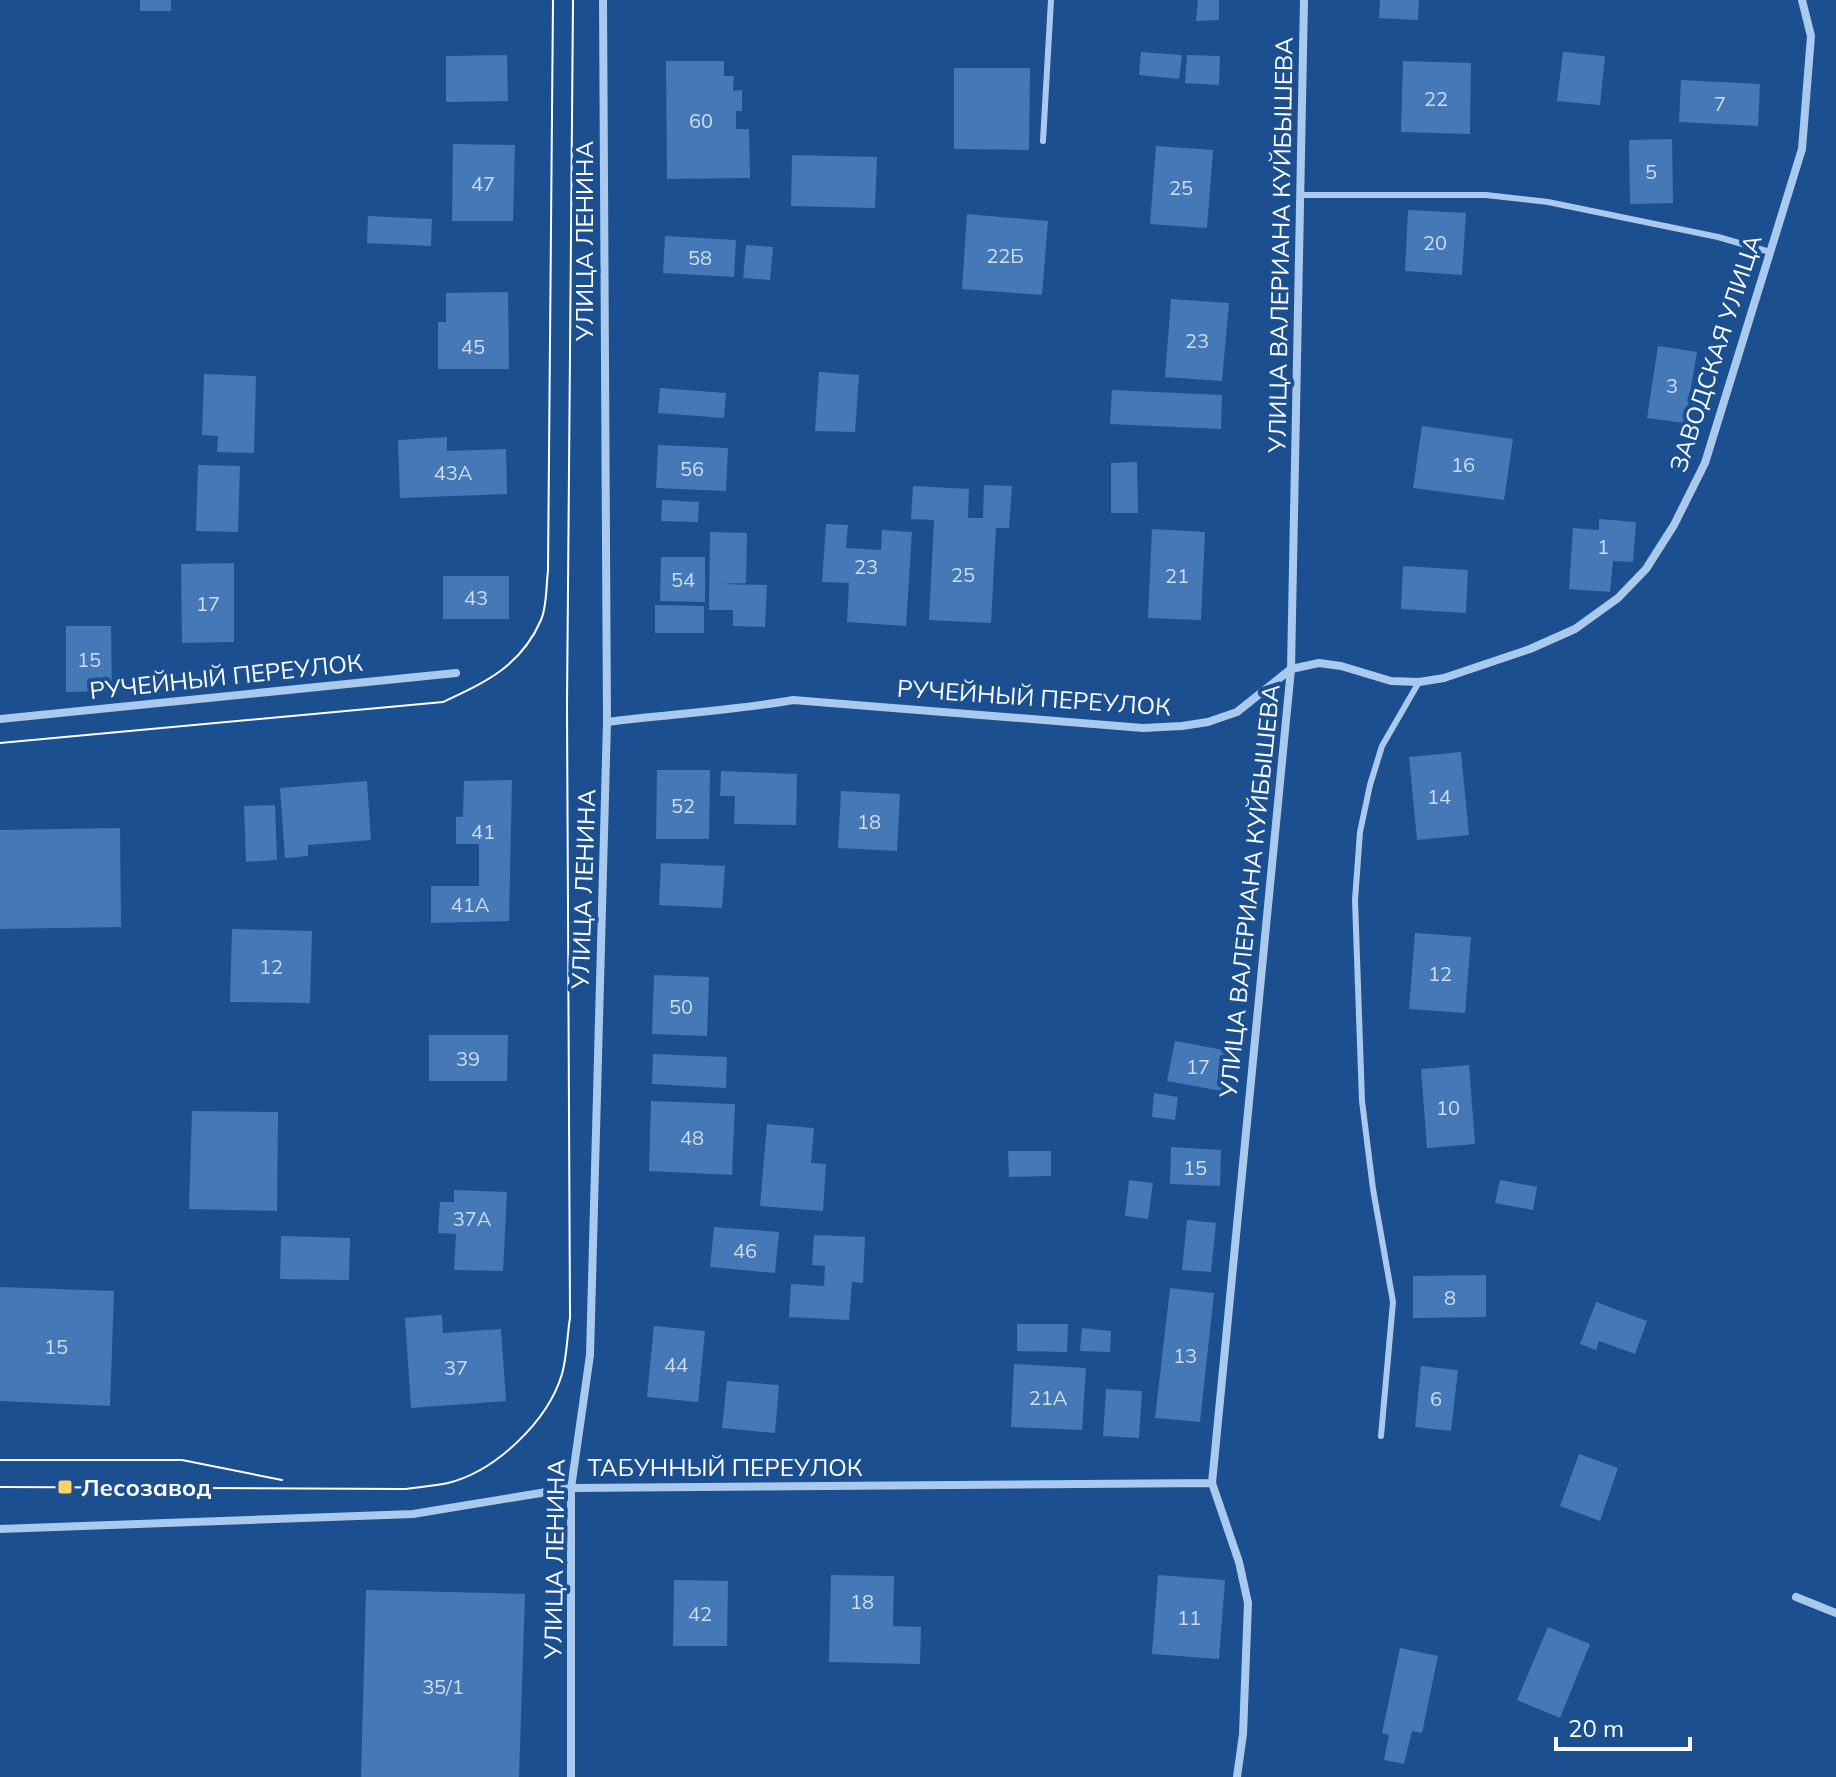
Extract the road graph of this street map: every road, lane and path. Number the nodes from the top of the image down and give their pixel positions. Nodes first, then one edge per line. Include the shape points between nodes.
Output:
1 (603, 0) edge
2 (1051, 0) edge
3 (1304, 0) edge
4 (1802, 0) edge
5 (1043, 141) dead end
6 (1301, 195) junction
7 (1770, 252) junction
8 (1291, 669) junction
9 (456, 673) dead end
10 (1419, 682) junction
11 (0, 719) edge
12 (607, 722) junction
13 (1381, 1436) dead end
14 (1212, 1483) junction
15 (571, 1488) junction
16 (0, 1529) edge
17 (1796, 1597) dead end
18 (1836, 1613) edge
19 (571, 1777) edge
20 (1237, 1777) edge

1 - 12 street, УЛИЦА ЛЕНИНА
2 - 5 lane
3 - 6 street, УЛИЦА ВАЛЕРИАНА КУЙБЫШЕВА
4 - 7 street, ЗАВОДСКАЯ УЛИЦА via 1811,36 1805,126
6 - 7 lane via 1486,195 1548,202
6 - 8 street, УЛИЦА ВАЛЕРИАНА КУЙБЫШЕВА
7 - 10 street, ЗАВОДСКАЯ УЛИЦА via 1705,463 1646,569 1618,598 1575,629 1530,649
8 - 10 street via 1319,663 1391,681
8 - 12 street, РУЧЕЙНЫЙ ПЕРЕУЛОК via 1237,712 1182,726 1143,728 793,700
8 - 14 street, УЛИЦА ВАЛЕРИАНА КУЙБЫШЕВА
9 - 11 street, РУЧЕЙНЫЙ ПЕРЕУЛОК
10 - 13 lane via 1382,746 1374,772 1360,832 1355,900 1362,1101 1393,1302
12 - 15 street, УЛИЦА ЛЕНИНА via 590,1355
14 - 15 street, ТАБУННЫЙ ПЕРЕУЛОК
14 - 20 street, УЛИЦА ВАЛЕРИАНА КУЙБЫШЕВА via 1248,1603
15 - 16 street, ТАБУННЫЙ ПЕРЕУЛОК via 413,1514
15 - 19 street, УЛИЦА ЛЕНИНА
17 - 18 street

